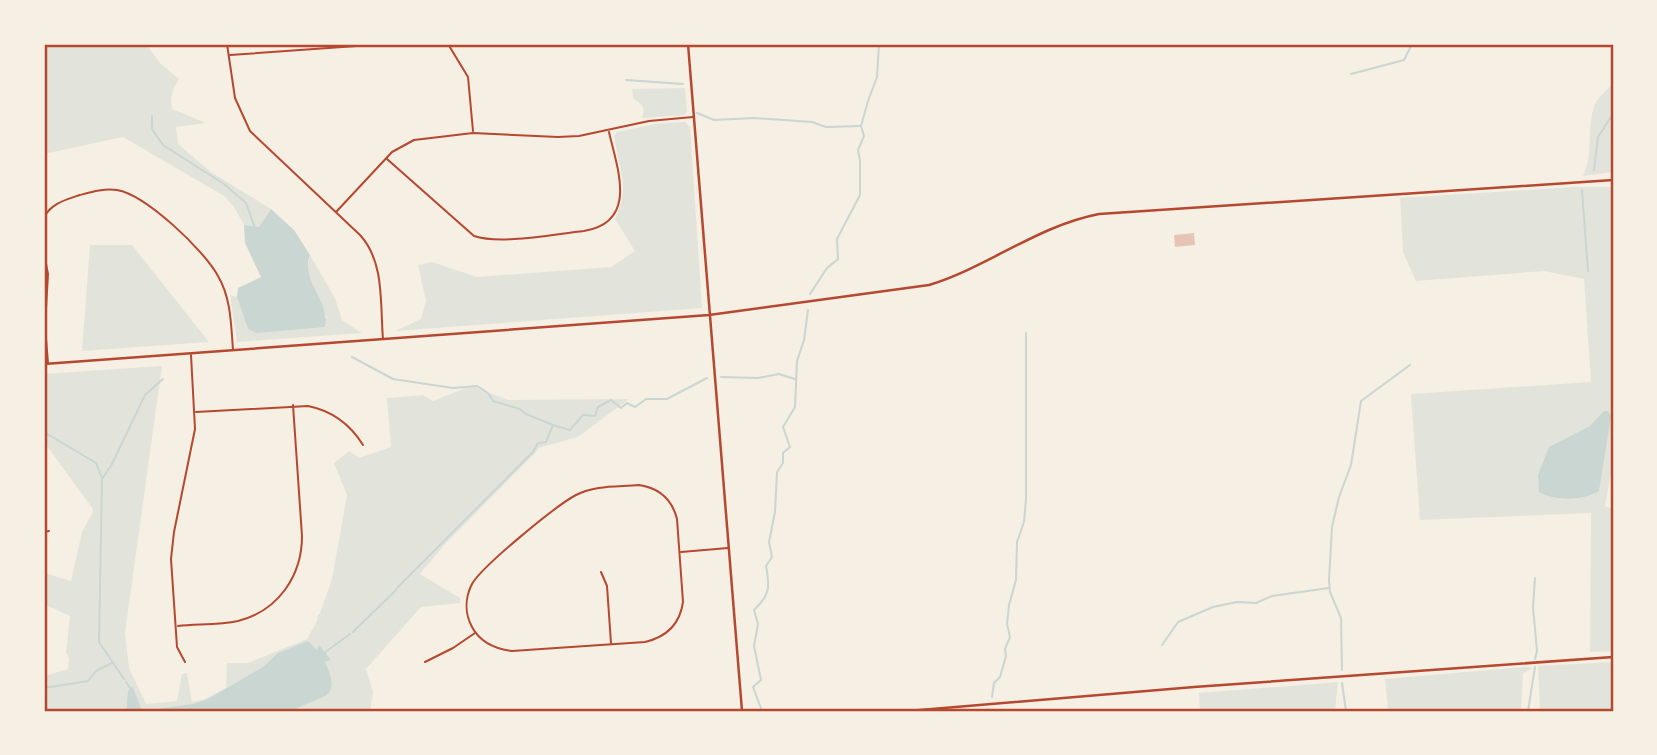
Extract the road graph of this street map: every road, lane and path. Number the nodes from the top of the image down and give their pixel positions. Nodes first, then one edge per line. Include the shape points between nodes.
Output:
1 (228, 44) edge
2 (386, 44) edge
3 (449, 44) edge
4 (688, 44) edge
5 (229, 55) junction
6 (694, 117) junction
7 (608, 131) junction
8 (473, 133) junction
9 (385, 158) junction
10 (1613, 180) edge
11 (336, 212) junction
12 (44, 217) edge
13 (44, 253) edge
14 (709, 315) junction
15 (383, 340) junction
16 (233, 351) junction
17 (191, 354) junction
18 (46, 364) edge
19 (293, 405) junction
20 (195, 412) junction
21 (363, 445) dead end
22 (49, 531) dead end
23 (44, 533) edge
24 (729, 548) junction
25 (681, 552) junction
26 (601, 572) dead end
27 (176, 626) junction
28 (475, 632) junction
29 (611, 644) junction
30 (1613, 657) edge
31 (185, 662) dead end
32 (425, 662) dead end
33 (742, 711) edge
34 (908, 711) edge

1 - 5 street
2 - 5 street
3 - 8 street via 468,77
4 - 6 street
5 - 11 street via 235,98 250,131
6 - 7 street
6 - 14 street
7 - 8 street via 558,137
7 - 9 street via 621,197 608,220 584,231 500,239 474,236
8 - 9 street via 414,139
9 - 11 street
10 - 14 street via 1111,212 1060,225 960,275 929,285
11 - 15 street via 364,239 373,255
12 - 16 street via 60,201 105,189 148,203 216,272 228,300
13 - 18 street via 48,274
14 - 15 street
14 - 24 street
15 - 16 street
16 - 17 street
17 - 18 street
17 - 20 street
19 - 20 street
19 - 21 street via 331,413
19 - 27 street via 302,546 293,579 275,601 249,617
20 - 27 street via 172,549
22 - 23 street
24 - 25 street
24 - 33 street
25 - 28 street via 676,513 659,491 639,485 584,492 478,574 467,601
25 - 29 street via 684,602 674,625 652,640
26 - 29 street via 607,586
27 - 31 street via 177,647
28 - 29 street via 495,647 512,650
28 - 32 street
30 - 34 street

